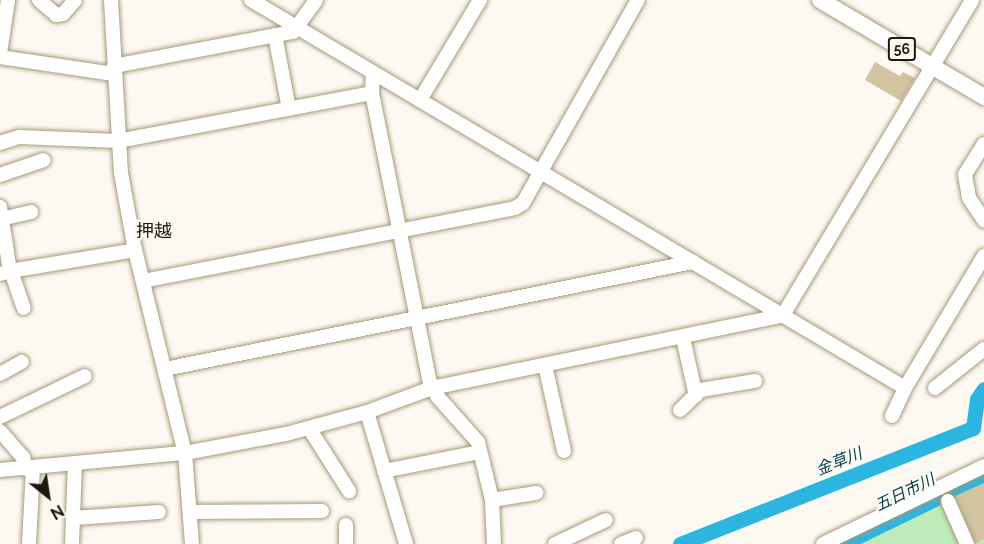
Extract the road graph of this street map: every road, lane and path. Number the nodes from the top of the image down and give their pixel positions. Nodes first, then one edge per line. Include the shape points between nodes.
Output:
1 (8, 0) edge
2 (39, 0) edge
3 (75, 0) edge
4 (111, 0) edge
5 (252, 0) edge
6 (316, 0) edge
7 (480, 0) edge
8 (638, 0) edge
9 (819, 0) edge
10 (972, 0) edge
11 (299, 28) junction
12 (275, 35) junction
13 (0, 55) edge
14 (933, 67) junction
15 (114, 70) junction
16 (373, 73) junction
17 (372, 93) junction
18 (984, 98) edge
19 (420, 100) junction
20 (289, 109) junction
21 (118, 141) junction
22 (0, 143) edge
23 (984, 144) edge
24 (44, 160) dead end
25 (542, 171) junction
26 (0, 175) edge
27 (31, 212) dead end
28 (1, 213) edge
29 (984, 220) edge
30 (400, 230) junction
31 (135, 250) junction
32 (984, 256) edge
33 (693, 262) junction
34 (7, 272) edge
35 (143, 281) junction
36 (24, 308) dead end
37 (783, 315) junction
38 (418, 320) junction
39 (683, 338) junction
40 (984, 349) edge
41 (22, 363) dead end
42 (545, 365) junction
43 (165, 369) junction
44 (0, 374) edge
45 (85, 376) dead end
46 (755, 381) dead end
47 (905, 387) junction
48 (432, 388) junction
49 (935, 388) dead end
50 (696, 396) junction
51 (680, 410) dead end
52 (367, 412) junction
53 (892, 416) dead end
54 (0, 417) edge
55 (309, 428) junction
56 (0, 431) edge
57 (564, 451) dead end
58 (480, 452) junction
59 (185, 453) junction
60 (75, 464) junction
61 (984, 466) edge
62 (29, 469) junction
63 (0, 470) edge
64 (384, 471) junction
65 (349, 491) dead end
66 (536, 493) dead end
67 (492, 500) junction
68 (948, 501) dead end
69 (322, 511) dead end
70 (159, 512) dead end
71 (190, 512) junction
72 (74, 518) junction
73 (606, 520) dead end
74 (346, 525) dead end
75 (636, 538) dead end
76 (29, 544) edge
77 (72, 544) edge
78 (192, 544) edge
79 (346, 544) edge
80 (406, 544) edge
81 (495, 544) edge
82 (555, 544) edge
83 (621, 544) edge
84 (823, 544) edge
85 (967, 544) edge

1 - 13 street
2 - 3 street via 56,15 63,14
4 - 15 street
5 - 11 street
6 - 11 street
7 - 19 street
8 - 25 street
9 - 14 main road, 56
10 - 14 street
11 - 12 street
11 - 16 street
12 - 15 street
12 - 20 street
13 - 15 street
14 - 18 main road, 56
14 - 37 street
15 - 21 street
16 - 17 street
16 - 19 street
17 - 20 street
17 - 30 street
19 - 25 street
20 - 21 street
21 - 22 street via 19,137
21 - 31 street
23 - 29 street via 965,176 969,198
24 - 26 street
25 - 30 street via 523,203 515,208
25 - 33 street
27 - 28 street
28 - 34 street
30 - 35 street
30 - 38 street
31 - 34 street
31 - 35 street
32 - 47 street
33 - 37 street
33 - 38 street
34 - 36 street
35 - 43 street
37 - 39 street
37 - 47 street
38 - 43 street
38 - 48 street
39 - 42 street
39 - 50 street
40 - 49 street
41 - 44 street
42 - 48 street
42 - 57 street
43 - 59 street
45 - 54 street
46 - 50 street via 701,390
47 - 53 street
48 - 52 street
48 - 58 street via 465,423
50 - 51 street
52 - 55 street
52 - 64 street
55 - 59 street
55 - 65 street
56 - 62 street
58 - 64 street
58 - 67 street
59 - 60 street
59 - 71 street
60 - 62 street
60 - 72 street
61 - 84 street
62 - 63 street
62 - 76 street
64 - 80 street
66 - 67 street
67 - 81 street
68 - 85 street
69 - 71 street
70 - 72 street
71 - 78 street
72 - 77 street
73 - 82 street
74 - 79 street
75 - 83 street

